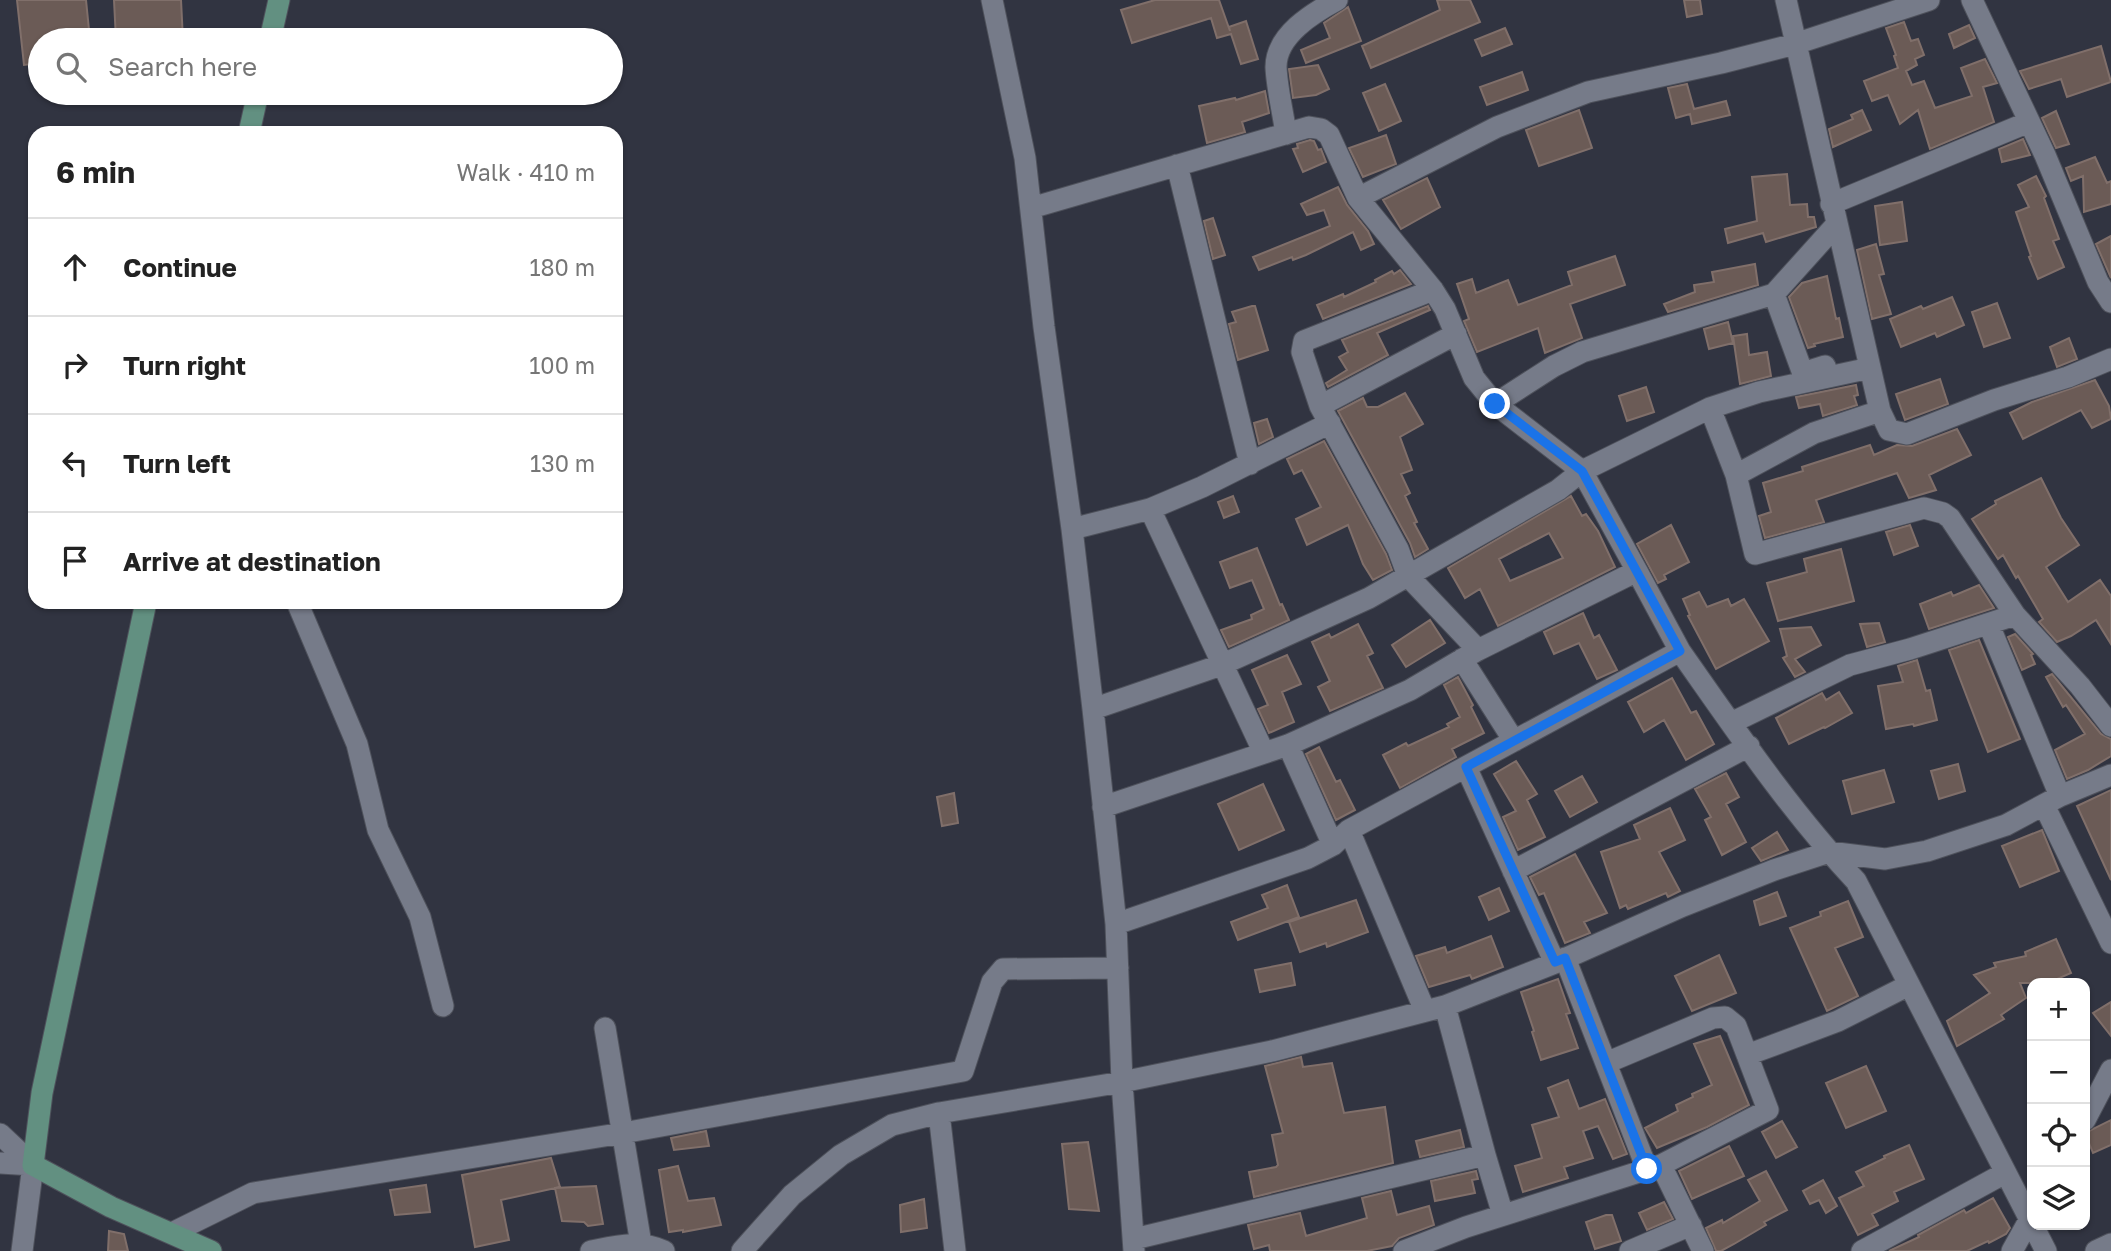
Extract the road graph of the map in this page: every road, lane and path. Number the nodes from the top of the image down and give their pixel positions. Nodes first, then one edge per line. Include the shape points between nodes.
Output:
1 (279, 0) edge
2 (992, 0) edge
3 (1337, 0) edge
4 (1786, 0) edge
5 (1929, 0) edge
6 (1972, 0) edge
7 (273, 28) edge
8 (1794, 44) junction
9 (255, 105) edge
10 (2029, 122) junction
11 (251, 126) edge
12 (1286, 134) junction
13 (1177, 165) junction
14 (1358, 198) junction
15 (1831, 204) junction
16 (1031, 208) junction
17 (1836, 225) junction
18 (1433, 290) junction
19 (1774, 293) junction
20 (2111, 302) edge
21 (1456, 334) junction
22 (2111, 359) edge
23 (1869, 360) junction
24 (1495, 404) junction
25 (1710, 408) junction
26 (1880, 411) junction
27 (1325, 414) junction
28 (1250, 464) junction
29 (1582, 471) junction
30 (1737, 475) junction
31 (1150, 509) junction
32 (1072, 529) junction
33 (1637, 571) junction
34 (1408, 576) junction
35 (145, 609) edge
36 (300, 609) edge
37 (2015, 615) junction
38 (1989, 625) junction
39 (1680, 651) junction
40 (1470, 654) junction
41 (1221, 665) junction
42 (1093, 709) junction
43 (1731, 723) junction
44 (2111, 726) edge
45 (1514, 741) junction
46 (1287, 745) junction
47 (1749, 746) junction
48 (1264, 753) junction
49 (1466, 767) junction
50 (2111, 775) edge
51 (2052, 800) junction
52 (1103, 807) junction
53 (1349, 830) junction
54 (1333, 845) junction
55 (1829, 852) junction
56 (1513, 871) junction
57 (1116, 924) junction
58 (2111, 943) edge
59 (1560, 960) junction
60 (1118, 968) junction
61 (1909, 985) junction
62 (443, 1006) dead end
63 (1435, 1008) junction
64 (605, 1028) dead end
65 (1746, 1055) junction
66 (1606, 1063) junction
67 (2110, 1075) edge
68 (1122, 1082) junction
69 (2090, 1111) edge
70 (939, 1113) junction
71 (623, 1133) junction
72 (0, 1134) edge
73 (1485, 1156) junction
74 (0, 1163) edge
75 (33, 1165) junction
76 (1654, 1167) junction
77 (2005, 1173) junction
78 (2027, 1211) edge
79 (1503, 1215) junction
80 (1691, 1225) junction
81 (2027, 1225) edge
82 (2036, 1230) edge
83 (180, 1241) edge
84 (641, 1244) junction
85 (2111, 1244) edge
86 (1134, 1245) edge
87 (1416, 1249) edge
88 (22, 1251) edge
89 (211, 1251) edge
90 (591, 1251) edge
91 (664, 1251) edge
92 (742, 1251) edge
93 (955, 1251) edge
94 (1629, 1251) edge
95 (1703, 1251) edge
96 (1862, 1251) edge
97 (2012, 1251) edge
98 (2046, 1251) edge
99 (2096, 1251) edge

1 - 7 main road
2 - 16 street
3 - 12 street via 1297,26 1281,49 1276,65
4 - 8 street
5 - 8 street
6 - 10 street
8 - 14 street via 1588,92 1497,127
8 - 15 street
9 - 11 main road
10 - 15 street
10 - 20 street via 2098,282
12 - 13 street
12 - 14 street via 1309,127 1329,135
13 - 16 street
13 - 28 street
14 - 18 street
15 - 17 street
16 - 32 street
17 - 19 street
17 - 23 street
18 - 21 street
18 - 27 street via 1304,341 1302,352
19 - 23 street via 1802,371
19 - 24 street via 1582,352
21 - 24 street via 1474,378
21 - 27 street
22 - 26 street via 1907,434 1889,430
23 - 25 street
23 - 26 street
24 - 29 street
25 - 29 street
25 - 30 street
26 - 30 street via 1814,433
27 - 28 street
27 - 34 street
28 - 31 street
29 - 33 street
29 - 34 street via 1558,490
30 - 37 street via 1755,554 1924,508 1950,518
31 - 32 street
31 - 41 street
32 - 42 street
33 - 39 street
33 - 40 street
34 - 40 street
34 - 41 street
35 - 75 main road via 42,1093
36 - 62 street via 357,744 378,830 420,917
37 - 38 street
37 - 44 street
38 - 43 street via 1850,665
38 - 51 street
39 - 43 street
39 - 45 street
40 - 45 street
40 - 46 street via 1410,690
41 - 42 street
41 - 48 street
42 - 52 street
43 - 47 street
45 - 49 street
46 - 48 street
46 - 54 street
47 - 55 street
47 - 56 street
48 - 52 street
49 - 53 street
49 - 56 street
50 - 51 street
51 - 55 street via 2006,825 1927,850 1885,859
51 - 58 street
52 - 57 street
53 - 54 street
53 - 63 street
54 - 57 street via 1308,858
55 - 59 street via 1683,906
55 - 61 street via 1856,881
56 - 59 street
57 - 60 street
59 - 63 street
59 - 66 street
60 - 68 street
60 - 71 street via 1003,969 992,982 962,1071
61 - 65 street via 1838,1021
61 - 77 street
63 - 68 street via 1272,1051
63 - 73 street
64 - 71 street
65 - 66 street via 1736,1026 1725,1017
65 - 76 street via 1768,1110
66 - 76 street
67 - 69 street
68 - 70 street
68 - 86 street
70 - 92 street via 892,1125 841,1155 792,1195
70 - 93 street
71 - 83 street via 253,1193
71 - 84 street
72 - 75 street
73 - 79 street
73 - 86 street
74 - 75 street
75 - 83 main road
75 - 88 street
76 - 79 street
76 - 80 street
77 - 78 street
77 - 96 street
79 - 87 street
80 - 94 street
80 - 95 street
81 - 97 street
82 - 98 street
83 - 89 main road
84 - 90 street
84 - 91 street
85 - 99 street

